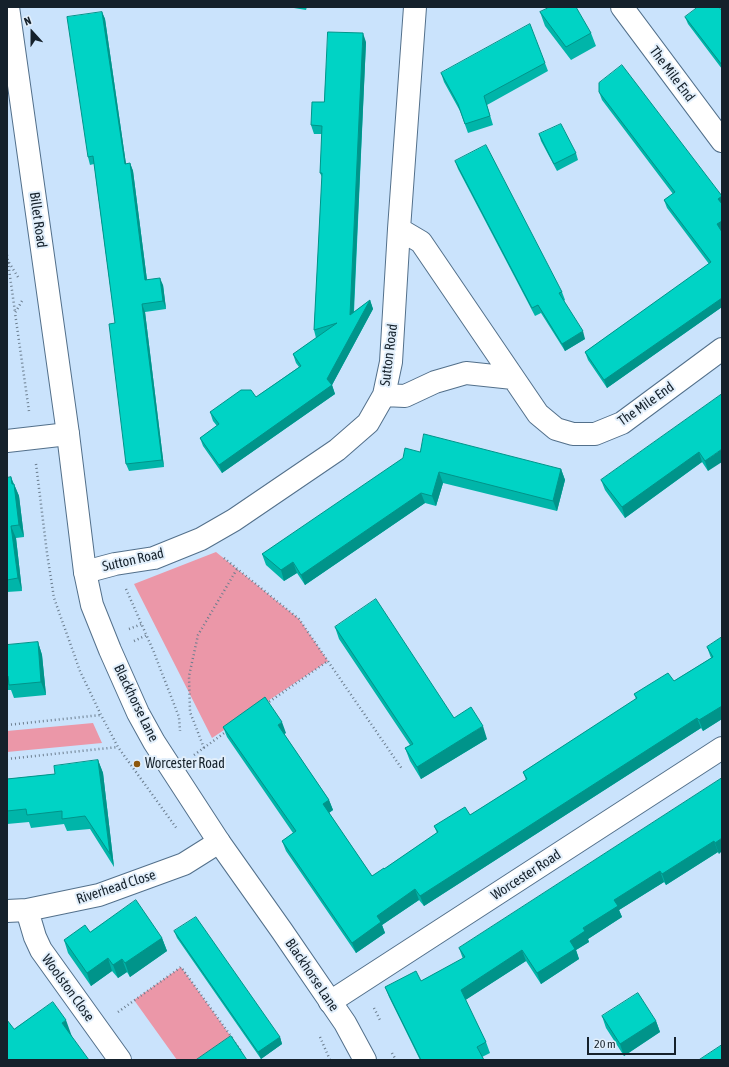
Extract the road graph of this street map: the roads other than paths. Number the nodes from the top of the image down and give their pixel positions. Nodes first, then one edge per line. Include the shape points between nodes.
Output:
1 (8, 7) edge
2 (415, 7) edge
3 (622, 7) edge
4 (722, 141) edge
5 (399, 229) junction
6 (722, 349) edge
7 (513, 378) junction
8 (384, 395) junction
9 (68, 434) junction
10 (7, 441) edge
11 (85, 572) junction
12 (722, 748) edge
13 (218, 842) junction
14 (17, 910) edge
15 (330, 1002) junction
16 (120, 1060) edge
17 (365, 1060) edge

1 - 9 street, Billet Road
2 - 5 street, Sutton Road
3 - 4 street, The Mile End
5 - 7 street, The Mile End via 421,242
5 - 8 street, Sutton Road via 391,362
6 - 7 street, The Mile End via 622,423 595,434 573,434 556,429 538,414
7 - 8 street via 466,373 435,382 405,396
8 - 11 street, Sutton Road via 368,423 337,450 234,520 200,539 154,558
9 - 10 street
9 - 11 street, Blackhorse Lane
11 - 13 street, Blackhorse Lane via 92,605 138,713
12 - 15 street, Worcester Road
13 - 14 street, Riverhead Close via 184,864 99,895
13 - 15 street, Blackhorse Lane
14 - 16 street, Woolston Close via 41,950
15 - 17 street, Blackhorse Lane

